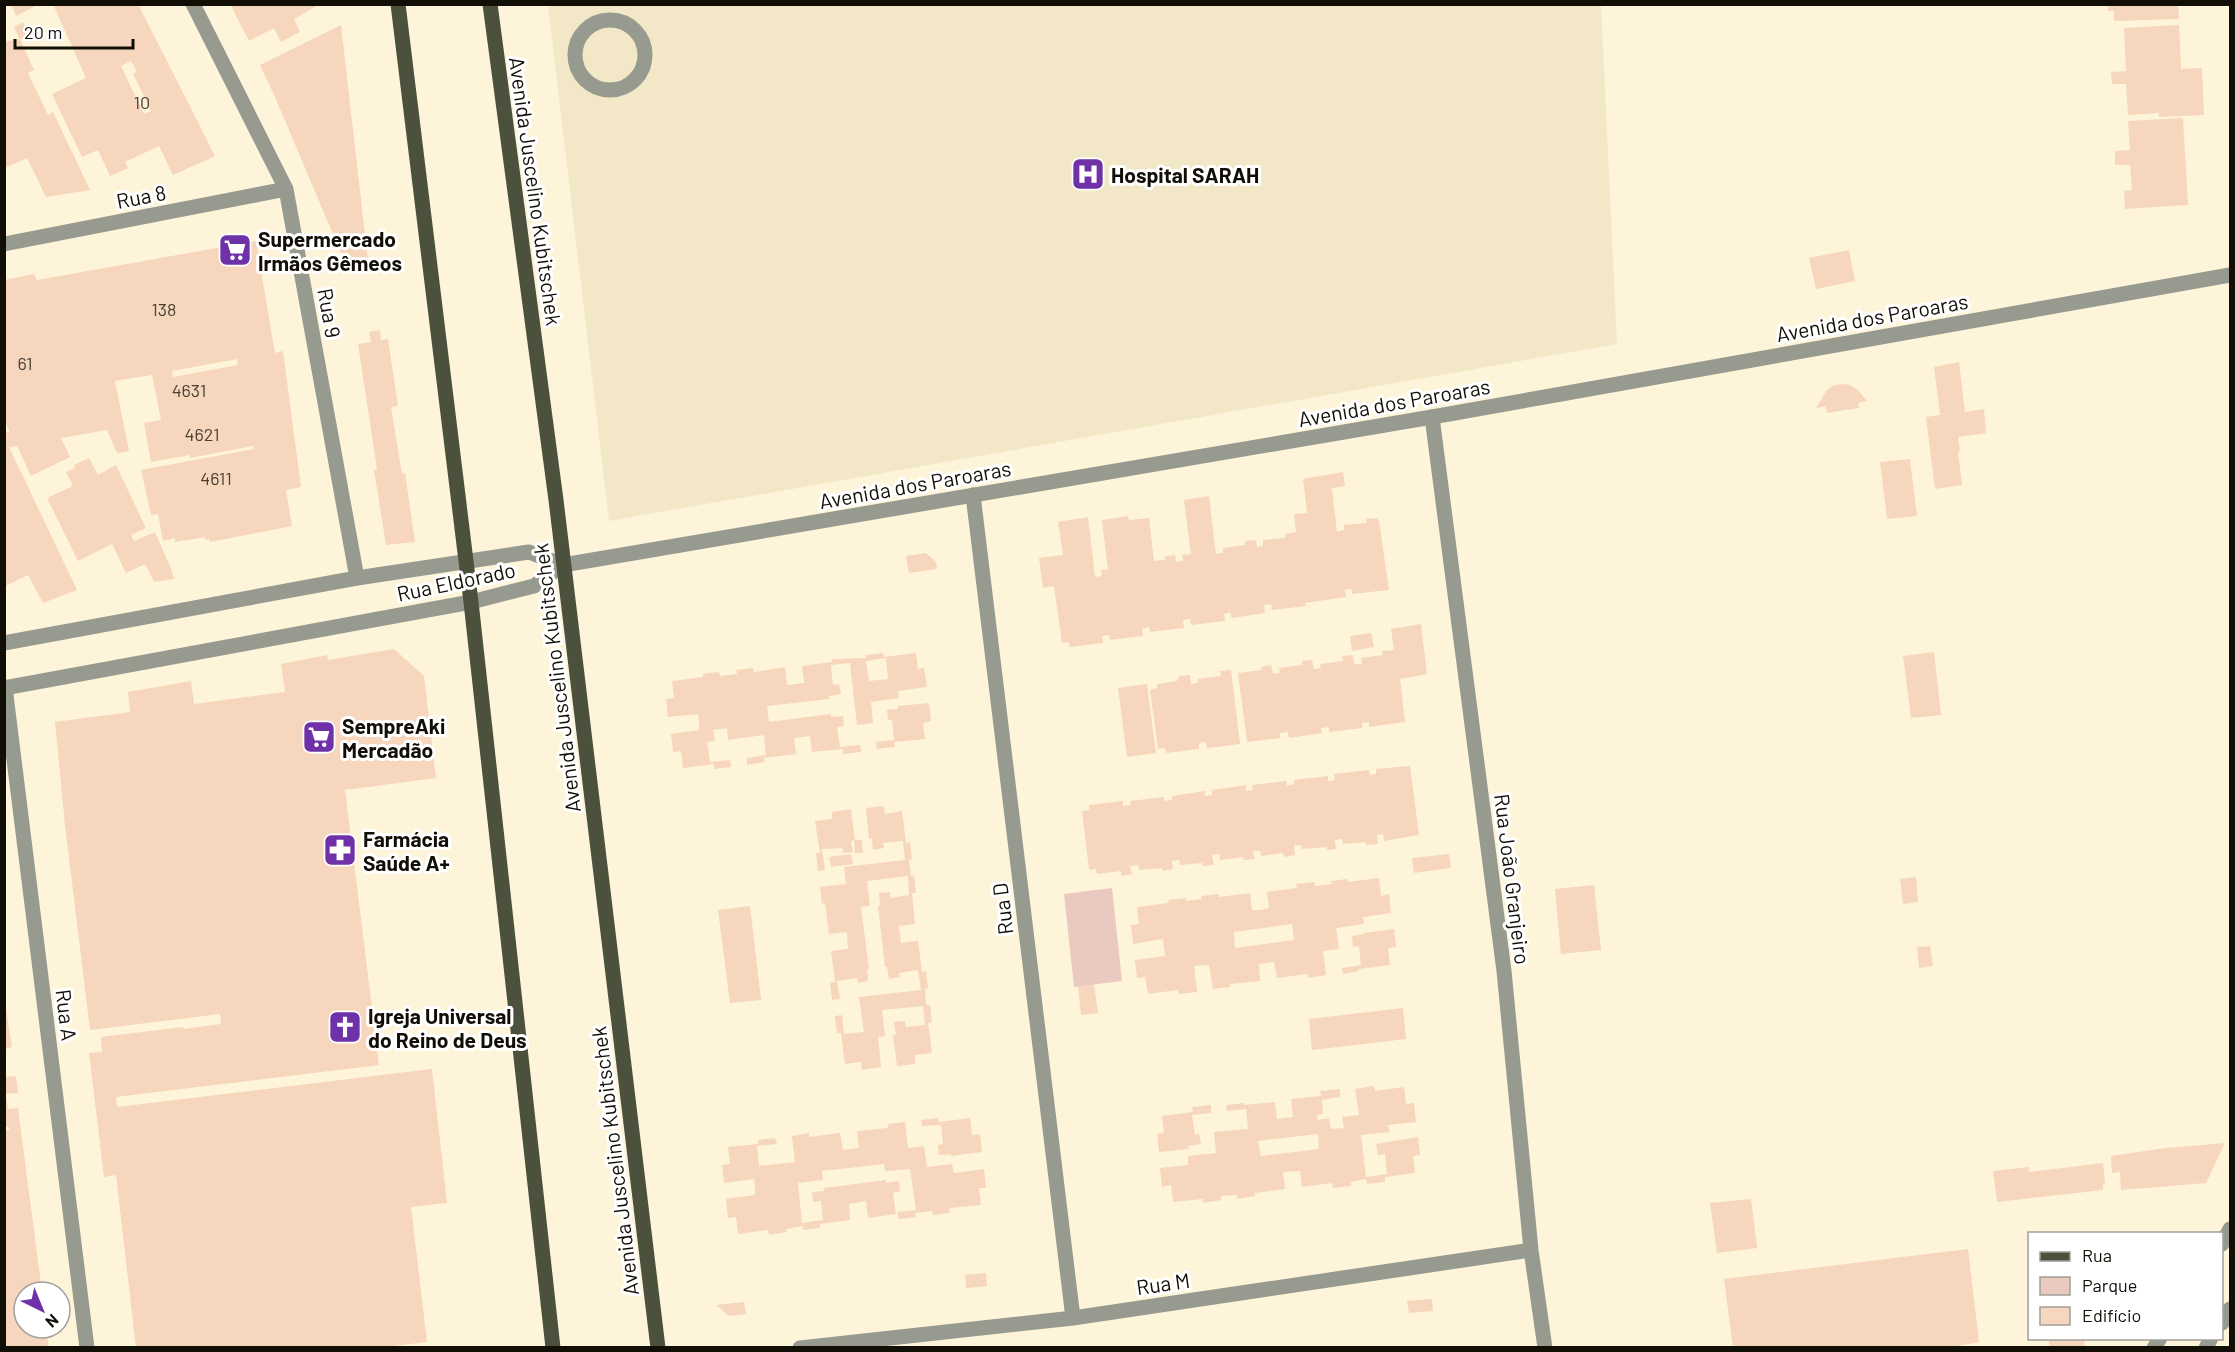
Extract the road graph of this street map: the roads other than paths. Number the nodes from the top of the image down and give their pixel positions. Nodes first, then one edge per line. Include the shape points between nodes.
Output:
1 (193, 4) edge
2 (398, 4) edge
3 (490, 4) edge
4 (604, 12) edge
5 (286, 189) junction
6 (4, 243) edge
7 (2230, 275) edge
8 (1432, 417) junction
9 (973, 495) junction
10 (466, 562) junction
11 (563, 565) junction
12 (357, 578) junction
13 (471, 602) junction
14 (4, 643) edge
15 (5, 688) edge
16 (1531, 1250) junction
17 (1073, 1318) junction
18 (87, 1347) edge
19 (554, 1347) edge
20 (658, 1347) edge
21 (800, 1347) edge
22 (1545, 1347) edge

1 - 5 street, Rua 9
2 - 10 main road
3 - 11 main road, Avenida Juscelino Kubitschek
4 - 4 street via 581,34 575,47 575,61 589,84 602,90 616,90 639,76 646,49 631,26
5 - 6 street, Rua 8
5 - 12 street, Rua 9
7 - 8 street, Avenida dos Paroaras
8 - 9 street, Avenida dos Paroaras
8 - 16 street, Rua João Granjeiro via 1504,971
9 - 11 street, Avenida dos Paroaras
9 - 17 street, Rua D
10 - 11 street, Rua Eldorado via 529,552
10 - 12 street, Rua Eldorado
10 - 13 main road
11 - 13 street, Rua Eldorado via 534,586
11 - 20 main road, Avenida Juscelino Kubitschek
12 - 14 street, Rua Eldorado
13 - 15 street, Rua Eldorado
13 - 19 main road
15 - 18 street, Rua A
16 - 17 street, Rua M
16 - 22 street, Rua João Granjeiro
17 - 21 street, Rua M

